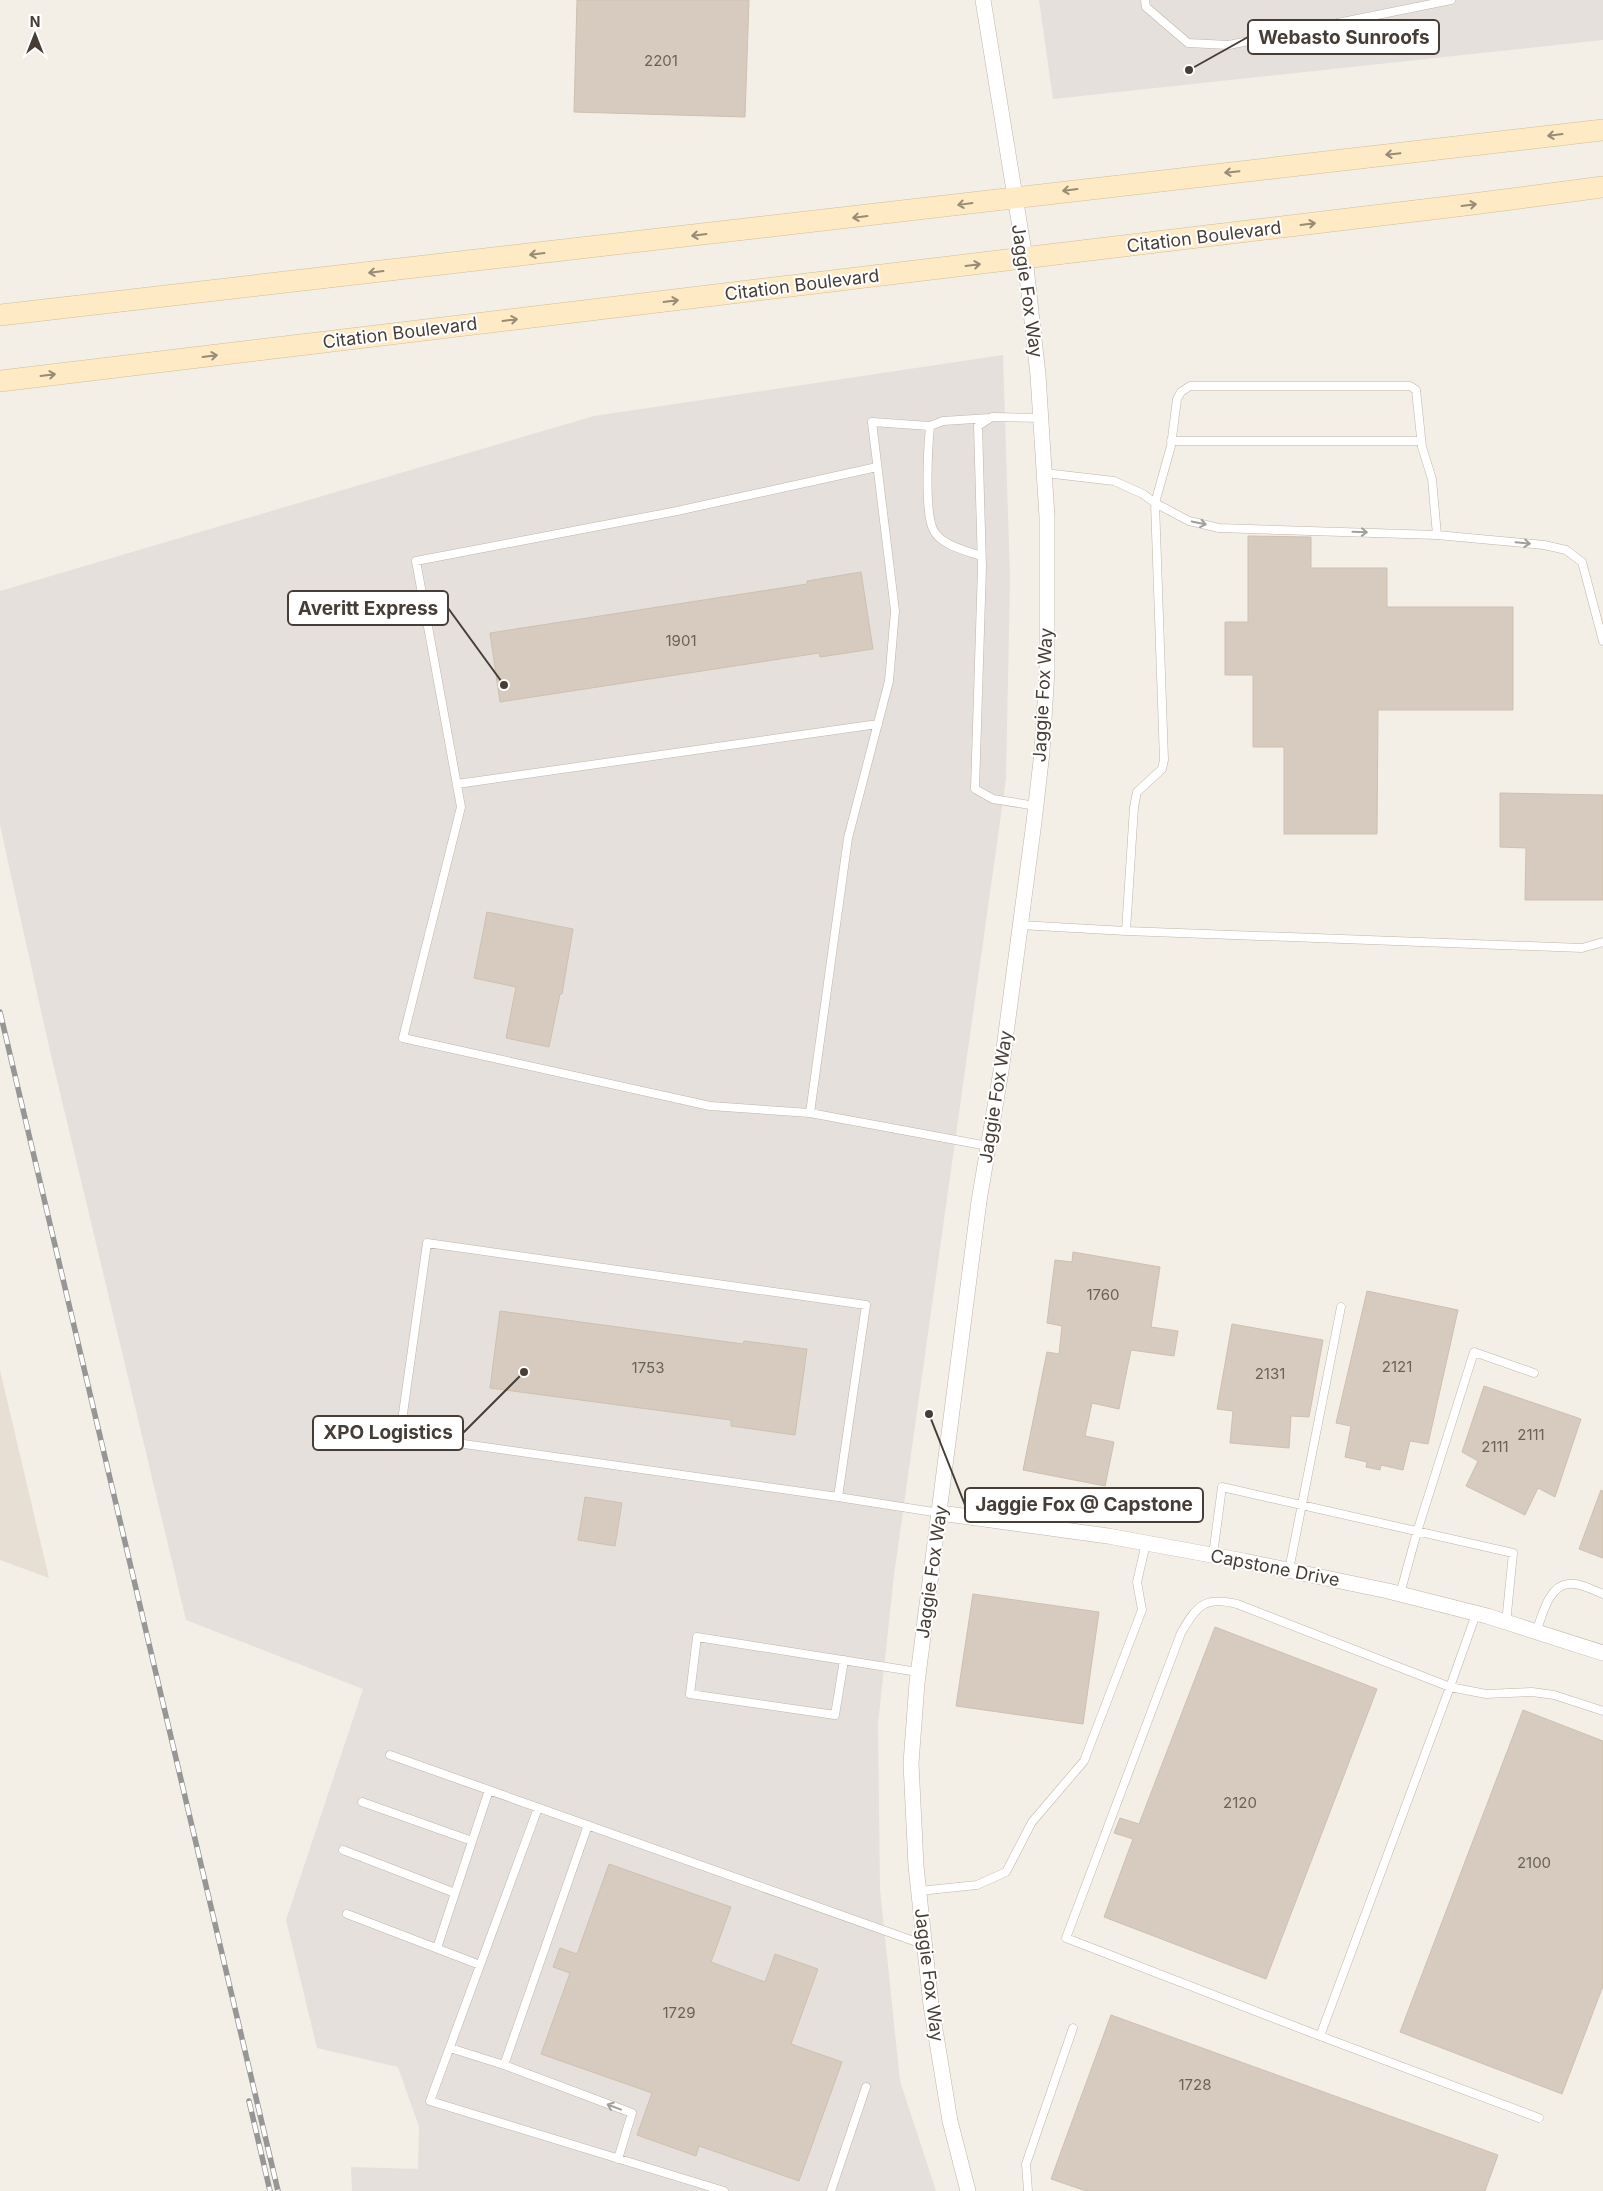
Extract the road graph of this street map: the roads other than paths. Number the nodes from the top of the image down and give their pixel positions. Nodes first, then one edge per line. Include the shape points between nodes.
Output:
1 (983, 0) edge
2 (1145, 0) edge
3 (1451, 0) edge
4 (1603, 130) edge
5 (1603, 187) edge
6 (1014, 197) junction
7 (1025, 258) junction
8 (0, 315) edge
9 (0, 381) edge
10 (992, 417) junction
11 (1042, 418) junction
12 (930, 426) junction
13 (1171, 441) junction
14 (1420, 441) junction
15 (877, 466) junction
16 (1045, 473) junction
17 (1155, 503) junction
18 (1437, 535) junction
19 (981, 556) junction
20 (1603, 641) edge
21 (878, 724) junction
22 (457, 784) junction
23 (1036, 806) junction
24 (1020, 925) junction
25 (1126, 931) junction
26 (1603, 942) edge
27 (810, 1113) junction
28 (988, 1146) junction
29 (1341, 1307) dead end
30 (1534, 1373) dead end
31 (838, 1497) junction
32 (1303, 1506) junction
33 (940, 1513) junction
34 (1417, 1532) junction
35 (1146, 1543) junction
36 (1213, 1555) junction
37 (1289, 1570) junction
38 (1400, 1594) junction
39 (1603, 1594) edge
40 (1476, 1614) junction
41 (1506, 1623) junction
42 (1536, 1632) junction
43 (1603, 1653) edge
44 (844, 1660) junction
45 (918, 1672) junction
46 (1450, 1687) junction
47 (1603, 1711) edge
48 (390, 1755) dead end
49 (489, 1790) junction
50 (362, 1802) dead end
51 (538, 1808) junction
52 (588, 1825) junction
53 (472, 1841) junction
54 (343, 1850) dead end
55 (919, 1891) junction
56 (455, 1893) junction
57 (348, 1914) dead end
58 (925, 1945) junction
59 (437, 1948) junction
60 (480, 1965) junction
61 (1073, 2028) dead end
62 (1320, 2036) junction
63 (450, 2048) junction
64 (504, 2065) junction
65 (866, 2087) dead end
66 (1539, 2118) dead end
67 (618, 2159) junction
68 (724, 2191) edge
69 (831, 2191) edge
70 (968, 2191) edge
71 (1028, 2191) edge

1 - 6 street, Jaggie Fox Way
2 - 3 lane via 1146,7 1188,43 1229,45
4 -> 6 main road
7 -> 5 main road, Citation Boulevard
6 - 7 street, Jaggie Fox Way
6 -> 8 main road
9 -> 7 main road, Citation Boulevard
7 - 11 street, Jaggie Fox Way
10 - 11 lane
10 - 12 lane via 943,421
10 - 19 lane via 978,426
11 - 16 street, Jaggie Fox Way
12 - 15 lane via 872,422
12 - 19 lane via 928,493 934,531 944,540
13 - 14 lane
13 - 14 lane via 1177,399 1190,386 1410,386 1416,390 1418,398
13 - 17 lane
14 - 18 lane via 1432,478
15 - 21 lane via 894,611 889,682
15 - 22 lane via 677,511 416,561
16 - 17 lane via 1114,481 1144,494
16 - 23 street, Jaggie Fox Way via 1047,670
17 -> 18 lane via 1189,521 1219,528
17 - 25 lane via 1164,760 1162,769 1137,792
18 -> 20 lane via 1566,550 1582,562
19 - 23 lane via 975,789 993,798
21 - 22 lane
21 - 27 lane via 848,838
22 - 27 lane via 461,807 403,1038 710,1106
23 - 24 street, Jaggie Fox Way
24 - 25 lane
24 - 28 street, Jaggie Fox Way
25 - 26 lane via 1582,948
27 - 28 lane
28 - 33 street, Jaggie Fox Way
29 - 32 lane
30 - 34 lane via 1474,1352
31 - 31 lane via 866,1305 427,1243 400,1434
31 - 33 lane
32 - 34 lane
32 - 36 lane via 1222,1487
32 - 37 lane
33 - 35 street, Capstone Drive
33 - 45 street, Jaggie Fox Way
34 - 38 lane
34 - 41 lane via 1513,1553
35 - 36 street, Capstone Drive
35 - 55 lane via 1137,1582 1142,1610 1084,1761 1032,1822 1006,1872 977,1886
36 - 37 street, Capstone Drive
37 - 38 street, Capstone Drive
38 - 40 street, Capstone Drive
39 - 42 lane via 1574,1584 1558,1588 1546,1605
40 - 41 street, Capstone Drive
40 - 46 lane
41 - 42 street, Capstone Drive
42 - 43 street, Capstone Drive
44 - 44 lane via 697,1637 690,1694 835,1715
44 - 45 lane
45 - 55 street, Jaggie Fox Way via 911,1764
46 - 47 lane via 1486,1694 1532,1692 1554,1695
46 - 62 lane
46 - 62 lane via 1237,1604 1221,1600 1199,1607 1181,1632 1066,1938
48 - 49 lane
49 - 51 lane
49 - 53 lane
50 - 53 lane
51 - 52 lane
51 - 60 lane
52 - 58 lane
52 - 64 lane
53 - 56 lane
54 - 56 lane
55 - 58 street, Jaggie Fox Way
56 - 59 lane
57 - 59 lane
58 - 70 street, Jaggie Fox Way via 931,2005 950,2120
59 - 60 lane
60 - 63 lane
61 - 71 lane via 1026,2164
62 - 66 lane
63 - 64 lane
63 - 67 lane via 430,2101
67 -> 64 lane via 632,2113
65 - 69 lane
67 - 68 lane

